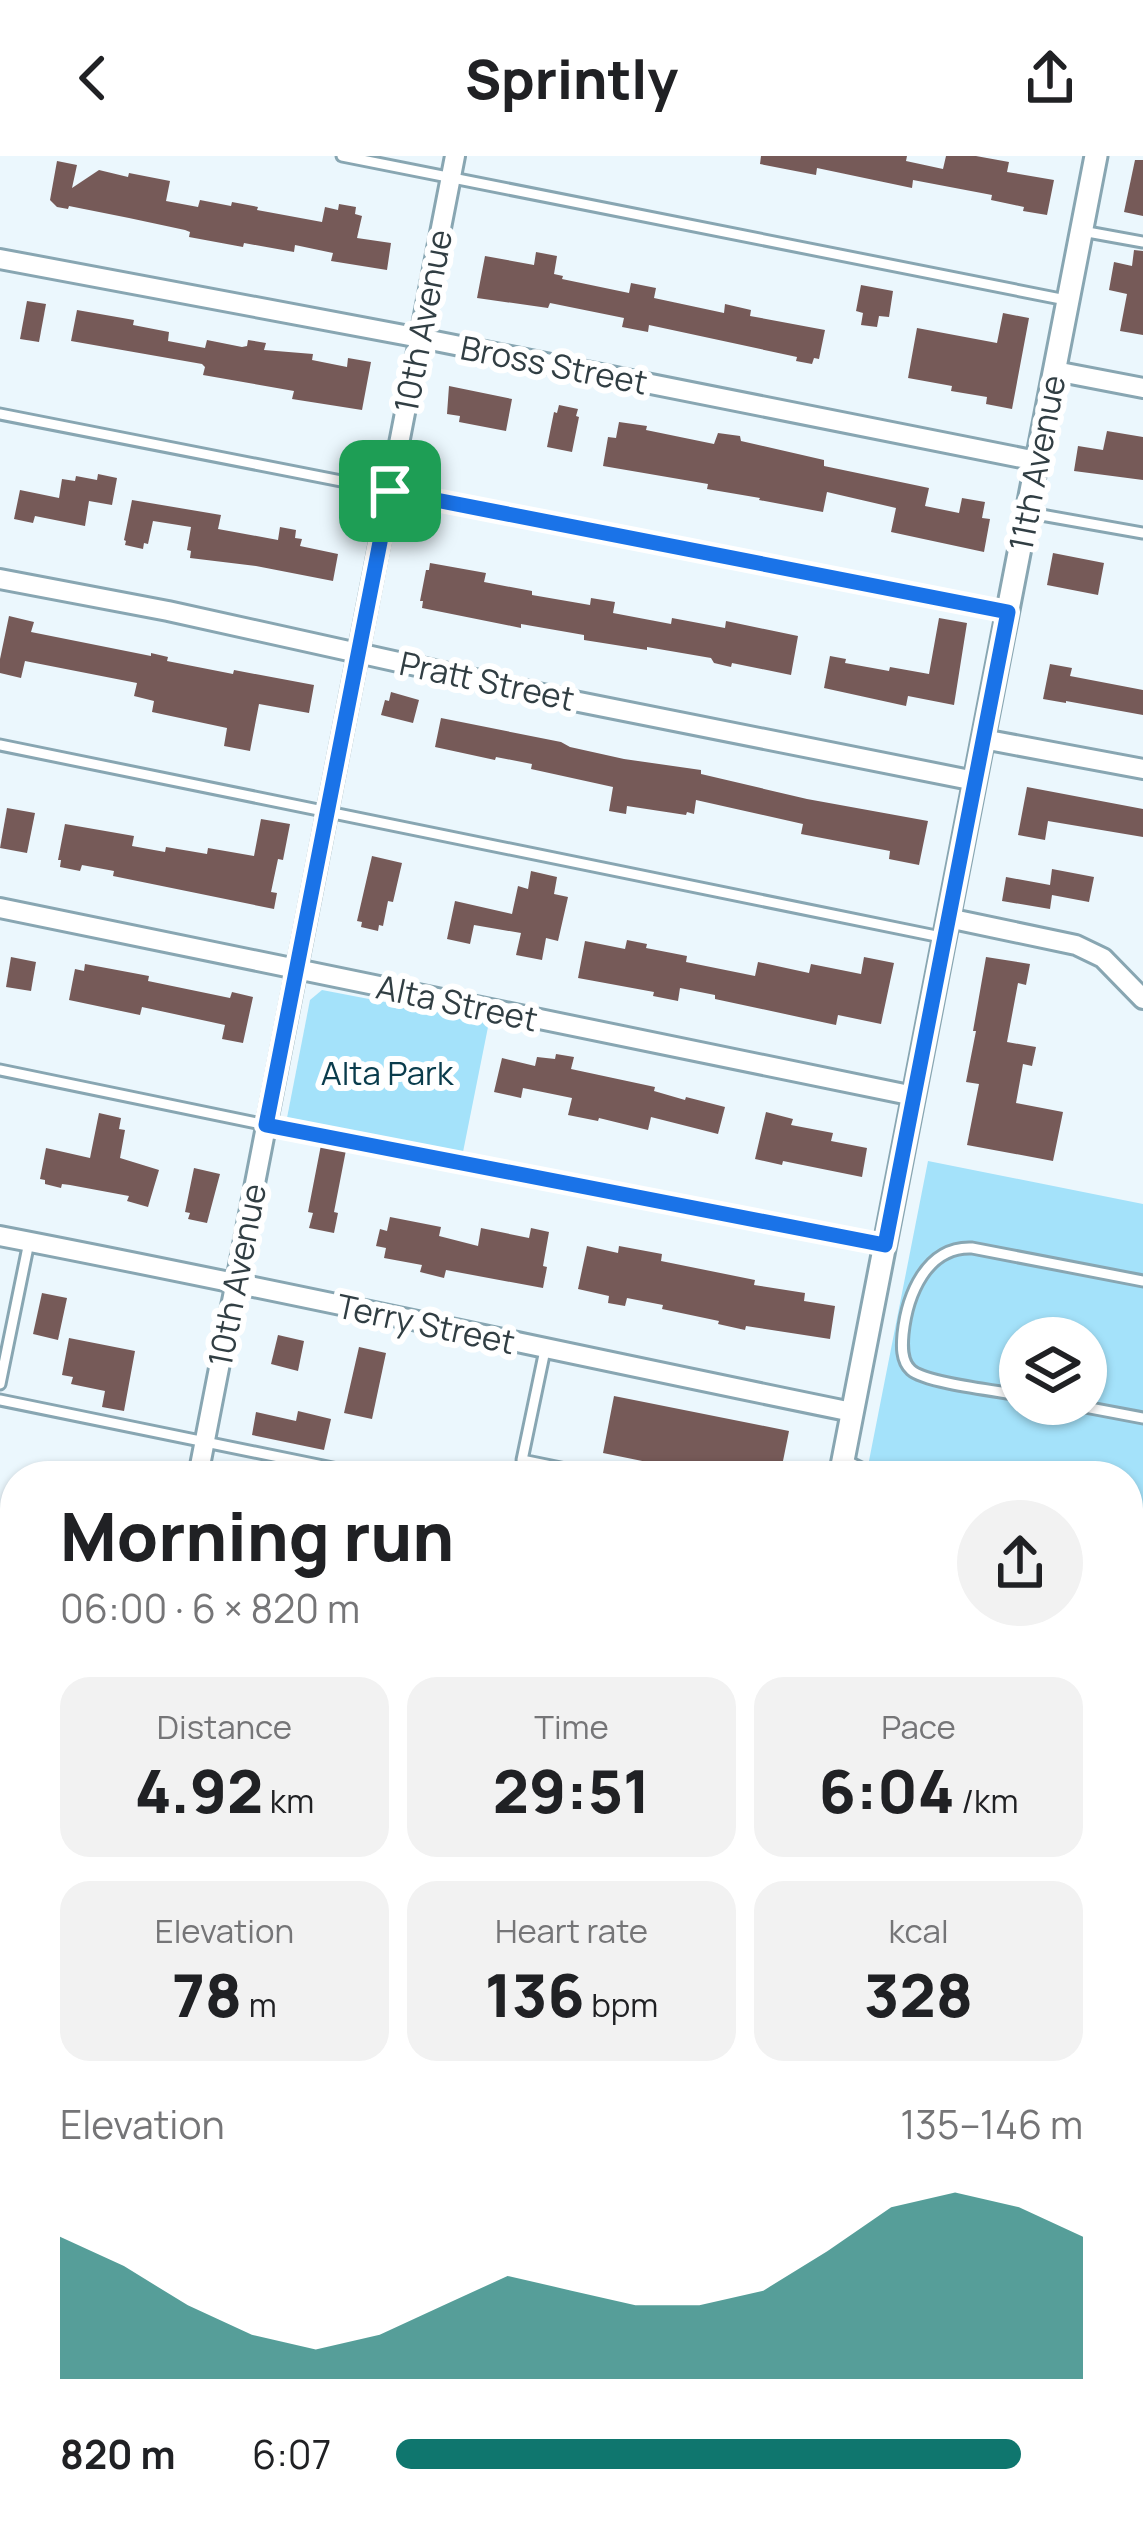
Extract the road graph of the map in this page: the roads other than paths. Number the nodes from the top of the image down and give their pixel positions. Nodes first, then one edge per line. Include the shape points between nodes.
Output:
1 (342, 156) edge
2 (455, 156) edge
3 (1096, 156) edge
4 (451, 178) junction
5 (1082, 231) junction
6 (1143, 242) edge
7 (0, 260) edge
8 (1068, 301) junction
9 (420, 338) junction
10 (1054, 371) junction
11 (1143, 388) edge
12 (0, 414) edge
13 (1037, 461) junction
14 (390, 491) junction
15 (1027, 512) junction
16 (1143, 533) edge
17 (0, 579) edge
18 (1008, 612) junction
19 (358, 653) junction
20 (983, 739) junction
21 (0, 745) edge
22 (1143, 769) edge
23 (975, 781) junction
24 (327, 812) junction
25 (0, 908) edge
26 (946, 928) junction
27 (296, 970) junction
28 (1143, 999) edge
29 (0, 1070) edge
30 (914, 1096) junction
31 (266, 1125) junction
32 (0, 1236) edge
33 (29, 1242) junction
34 (885, 1245) junction
35 (1143, 1281) edge
36 (236, 1282) junction
37 (545, 1350) junction
38 (0, 1384) edge
39 (999, 1391) edge
40 (0, 1400) edge
41 (1107, 1411) edge
42 (852, 1412) junction
43 (1143, 1418) edge
44 (205, 1440) junction
45 (200, 1461) edge
46 (302, 1461) edge
47 (527, 1461) edge
48 (843, 1461) edge

1 - 4 lane
2 - 4 street, 10th Avenue
3 - 5 street, 11th Avenue
4 - 8 lane
4 - 9 street, 10th Avenue
5 - 6 lane
5 - 8 street, 11th Avenue
7 - 9 street, Bross Street
8 - 10 street, 11th Avenue
9 - 13 street, Bross Street
9 - 14 street, 10th Avenue
10 - 11 street
10 - 13 street, 11th Avenue
12 - 14 lane
13 - 15 street, 11th Avenue
14 - 18 lane
14 - 19 street, 10th Avenue
15 - 16 lane
15 - 18 street, 11th Avenue
17 - 19 street, Pratt Street
18 - 20 street, 11th Avenue
19 - 23 street, Pratt Street
19 - 24 street, 10th Avenue
20 - 22 street
20 - 23 street, 11th Avenue
21 - 24 lane
23 - 26 street, 11th Avenue
24 - 26 lane
24 - 27 street, 10th Avenue
25 - 27 street, Alta Street
26 - 28 street via 1076,945 1103,958
26 - 30 street, 11th Avenue
27 - 30 street, Alta Street
27 - 31 street, 10th Avenue
29 - 31 lane
30 - 34 street, 11th Avenue
31 - 34 lane
31 - 36 street, 10th Avenue
32 - 33 street, Terry Street
33 - 36 street, Terry Street
33 - 38 lane
34 - 42 street, 11th Avenue
35 - 39 lane via 963,1247 944,1254 911,1294 903,1355 910,1369 932,1378
36 - 37 street, Terry Street
36 - 44 street, 10th Avenue
37 - 42 street, Terry Street
37 - 47 lane
40 - 44 lane
41 - 43 lane
42 - 48 street, 11th Avenue
44 - 45 street, 10th Avenue
44 - 46 lane

